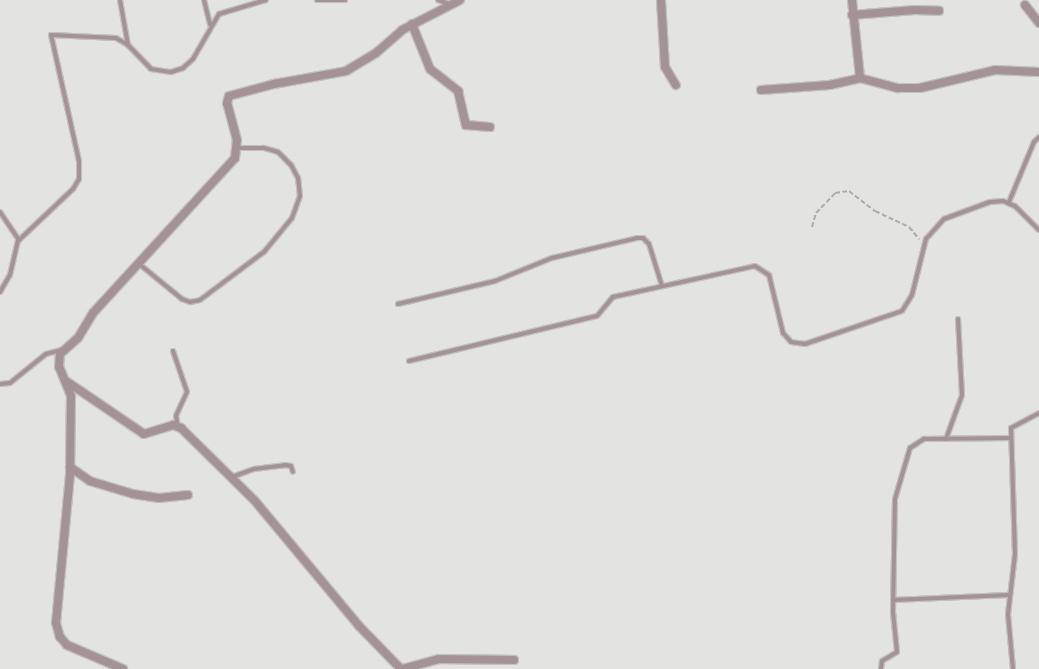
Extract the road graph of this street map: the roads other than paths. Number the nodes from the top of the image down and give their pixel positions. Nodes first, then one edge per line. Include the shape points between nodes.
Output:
1 (120, 0) edge
2 (204, 0) edge
3 (266, 0) edge
4 (316, 0) edge
5 (346, 0) edge
6 (438, 0) edge
7 (460, 0) edge
8 (661, 0) edge
9 (852, 0) edge
10 (449, 4) junction
11 (1025, 4) dead end
12 (939, 11) dead end
13 (852, 16) junction
14 (1039, 22) edge
15 (210, 24) junction
16 (412, 24) junction
17 (128, 44) junction
18 (1039, 72) edge
19 (860, 78) junction
20 (676, 84) dead end
21 (761, 90) dead end
22 (490, 127) dead end
23 (1039, 137) edge
24 (237, 148) junction
25 (1009, 202) junction
26 (0, 212) edge
27 (1039, 230) edge
28 (19, 240) junction
29 (138, 263) junction
30 (662, 286) junction
31 (0, 292) edge
32 (398, 304) dead end
33 (958, 319) dead end
34 (64, 349) junction
35 (173, 351) dead end
36 (408, 361) dead end
37 (66, 381) junction
38 (0, 384) edge
39 (1039, 413) edge
40 (178, 426) junction
41 (1010, 438) junction
42 (946, 439) junction
43 (70, 467) junction
44 (293, 472) dead end
45 (230, 478) junction
46 (188, 495) dead end
47 (1008, 595) junction
48 (893, 600) junction
49 (514, 660) dead end
50 (123, 669) edge
51 (401, 669) edge
52 (881, 669) edge
53 (1013, 669) edge

1 - 17 lane
2 - 15 lane
3 - 15 lane via 219,14
4 - 5 lane
6 - 10 lane
7 - 10 street
8 - 20 street via 664,67
9 - 13 street
10 - 16 street
11 - 14 street
12 - 13 street
13 - 19 street
15 - 17 lane via 193,59 183,68 171,72 151,69
16 - 22 street via 430,69 459,93 466,125
16 - 24 street via 346,72 274,84 229,96 227,103
17 - 28 lane via 116,38 51,35 80,173 73,190
18 - 19 street via 995,70 920,88 898,88
19 - 21 street via 830,85
23 - 25 lane
24 - 29 street via 232,161
24 - 29 lane via 264,148 278,152 298,178 300,196 292,218 264,252 200,300 190,302
25 - 27 lane
25 - 30 lane via 990,202 944,218 924,244 912,295 902,311 805,344 791,342 784,333 769,275 760,267
26 - 28 lane
28 - 31 lane via 10,275
29 - 34 street via 93,313 78,338
30 - 32 lane via 649,244 643,238 637,238 552,258 495,281
30 - 36 lane via 613,297 601,313 592,317
33 - 42 lane via 962,395
34 - 37 street via 58,363
34 - 38 lane via 46,354 13,381
35 - 40 lane via 187,392 176,416
37 - 40 street via 144,434
37 - 43 street via 71,396
39 - 41 lane via 1014,424
40 - 45 street
41 - 42 lane
41 - 47 lane via 1015,554
42 - 48 lane via 924,439 914,443 902,470 895,499
43 - 46 street via 90,481 133,494 159,498
43 - 50 street via 58,630 67,645
44 - 45 lane via 291,466 285,465 254,469
45 - 51 street via 255,501 359,626
47 - 48 lane
47 - 53 lane
48 - 52 lane via 897,652 882,661
49 - 51 street via 439,659

